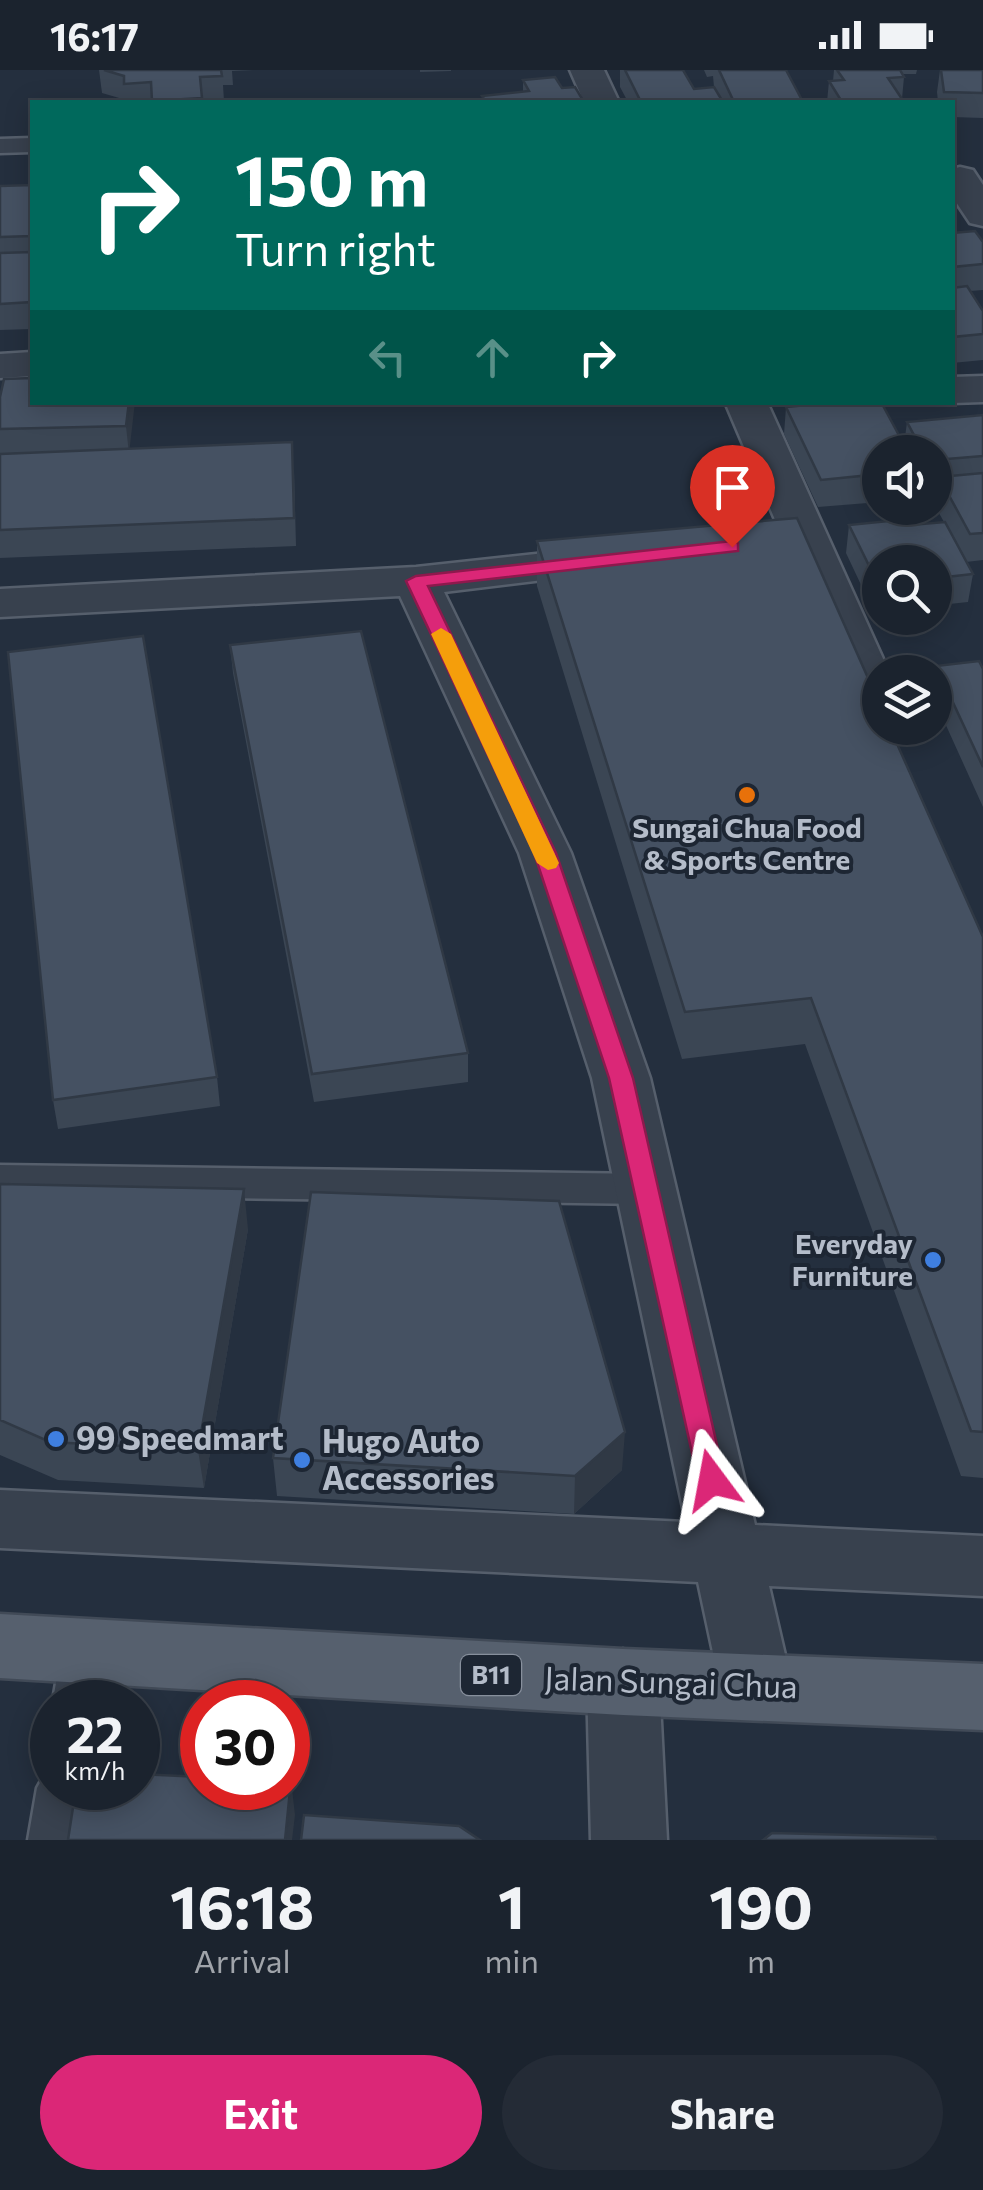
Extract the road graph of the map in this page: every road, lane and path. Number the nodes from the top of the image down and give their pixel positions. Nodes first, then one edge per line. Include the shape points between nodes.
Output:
1 (587, 70) edge
2 (600, 100) edge
3 (0, 146) edge
4 (30, 146) edge
5 (965, 178) edge
6 (983, 215) edge
7 (30, 364) edge
8 (0, 366) edge
9 (983, 389) edge
10 (955, 390) edge
11 (747, 405) edge
12 (648, 556) edge
13 (416, 581) junction
14 (0, 602) edge
15 (862, 672) edge
16 (0, 1180) edge
17 (645, 1189) junction
18 (0, 1518) edge
19 (728, 1552) junction
20 (983, 1566) edge
21 (0, 1646) edge
22 (92, 1678) edge
23 (623, 1682) junction
24 (756, 1685) junction
25 (983, 1697) edge
26 (71, 1810) edge
27 (66, 1840) edge
28 (629, 1840) edge

1 - 2 street
3 - 4 lane
5 - 6 street
7 - 8 street
9 - 10 street
11 - 15 street via 786,541
12 - 13 street
13 - 14 street
13 - 17 street via 545,853 621,1078
16 - 17 lane
17 - 19 street
18 - 19 street
19 - 20 street
19 - 24 street
21 - 22 main road, Jalan Sungai Chua / B11
22 - 23 main road, Jalan Sungai Chua / B11
23 - 24 main road, Jalan Sungai Chua / B11
23 - 28 street
24 - 25 main road, Jalan Sungai Chua / B11
26 - 27 street

